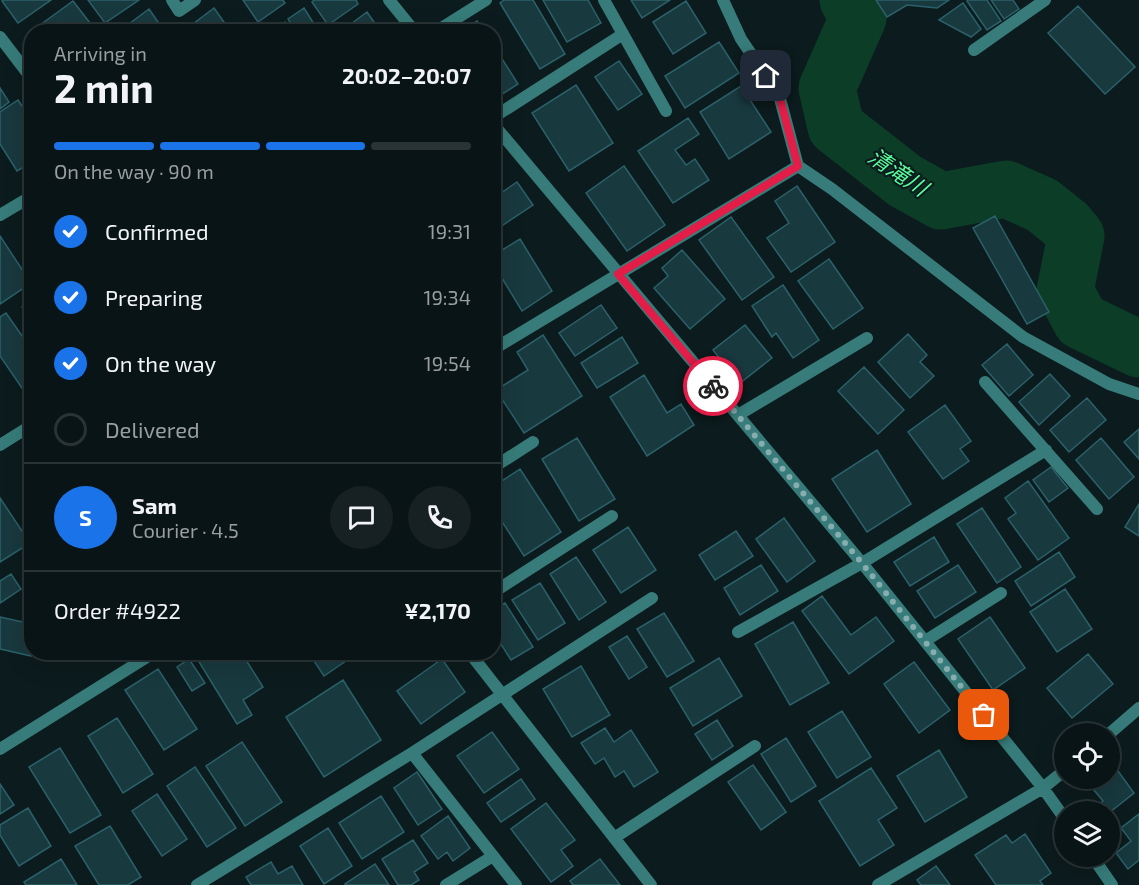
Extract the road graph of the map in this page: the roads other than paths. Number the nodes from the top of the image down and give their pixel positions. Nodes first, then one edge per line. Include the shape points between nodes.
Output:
1 (172, 0) edge
2 (195, 0) edge
3 (389, 0) edge
4 (486, 0) edge
5 (604, 0) edge
6 (723, 0) edge
7 (1045, 0) edge
8 (408, 24) edge
9 (448, 24) edge
10 (623, 34) junction
11 (0, 37) edge
12 (974, 50) dead end
13 (24, 68) edge
14 (666, 111) dead end
15 (501, 112) edge
16 (501, 133) edge
17 (798, 166) junction
18 (24, 201) edge
19 (0, 215) edge
20 (618, 274) junction
21 (867, 338) dead end
22 (501, 345) edge
23 (985, 382) dead end
24 (1139, 394) edge
25 (738, 415) junction
26 (24, 430) edge
27 (533, 442) dead end
28 (0, 445) edge
29 (1046, 450) junction
30 (501, 463) edge
31 (1097, 509) dead end
32 (612, 516) dead end
33 (861, 562) junction
34 (501, 587) edge
35 (1001, 593) dead end
36 (652, 598) dead end
37 (738, 632) dead end
38 (925, 641) junction
39 (141, 660) edge
40 (475, 660) edge
41 (503, 696) junction
42 (1139, 708) edge
43 (1120, 724) edge
44 (754, 746) dead end
45 (0, 748) edge
46 (412, 753) junction
47 (1054, 779) edge
48 (1043, 788) junction
49 (1054, 804) edge
50 (614, 838) junction
51 (493, 856) junction
52 (1098, 867) edge
53 (1107, 884) edge
54 (196, 885) edge
55 (446, 885) edge
56 (516, 885) edge
57 (651, 885) edge
58 (878, 885) edge

1 - 2 street via 179,11
3 - 8 street
4 - 9 street
5 - 10 street
6 - 17 street via 741,39 779,95
7 - 12 street
10 - 14 street
10 - 15 street
11 - 13 street
16 - 20 street
17 - 20 street
17 - 24 street via 1023,337 1109,384
18 - 19 street
20 - 22 street
20 - 25 street
21 - 25 street
23 - 29 street
25 - 33 street
26 - 28 street
27 - 30 street
29 - 31 street
29 - 33 street
32 - 34 street
33 - 37 street
33 - 38 street
35 - 38 street
36 - 41 street
38 - 48 street
39 - 45 street
40 - 41 street
41 - 46 street
41 - 50 street
42 - 43 street
44 - 50 street
46 - 51 street
46 - 54 street
47 - 48 street
48 - 49 street
48 - 58 street
50 - 57 street
51 - 55 street
51 - 56 street
52 - 53 street

